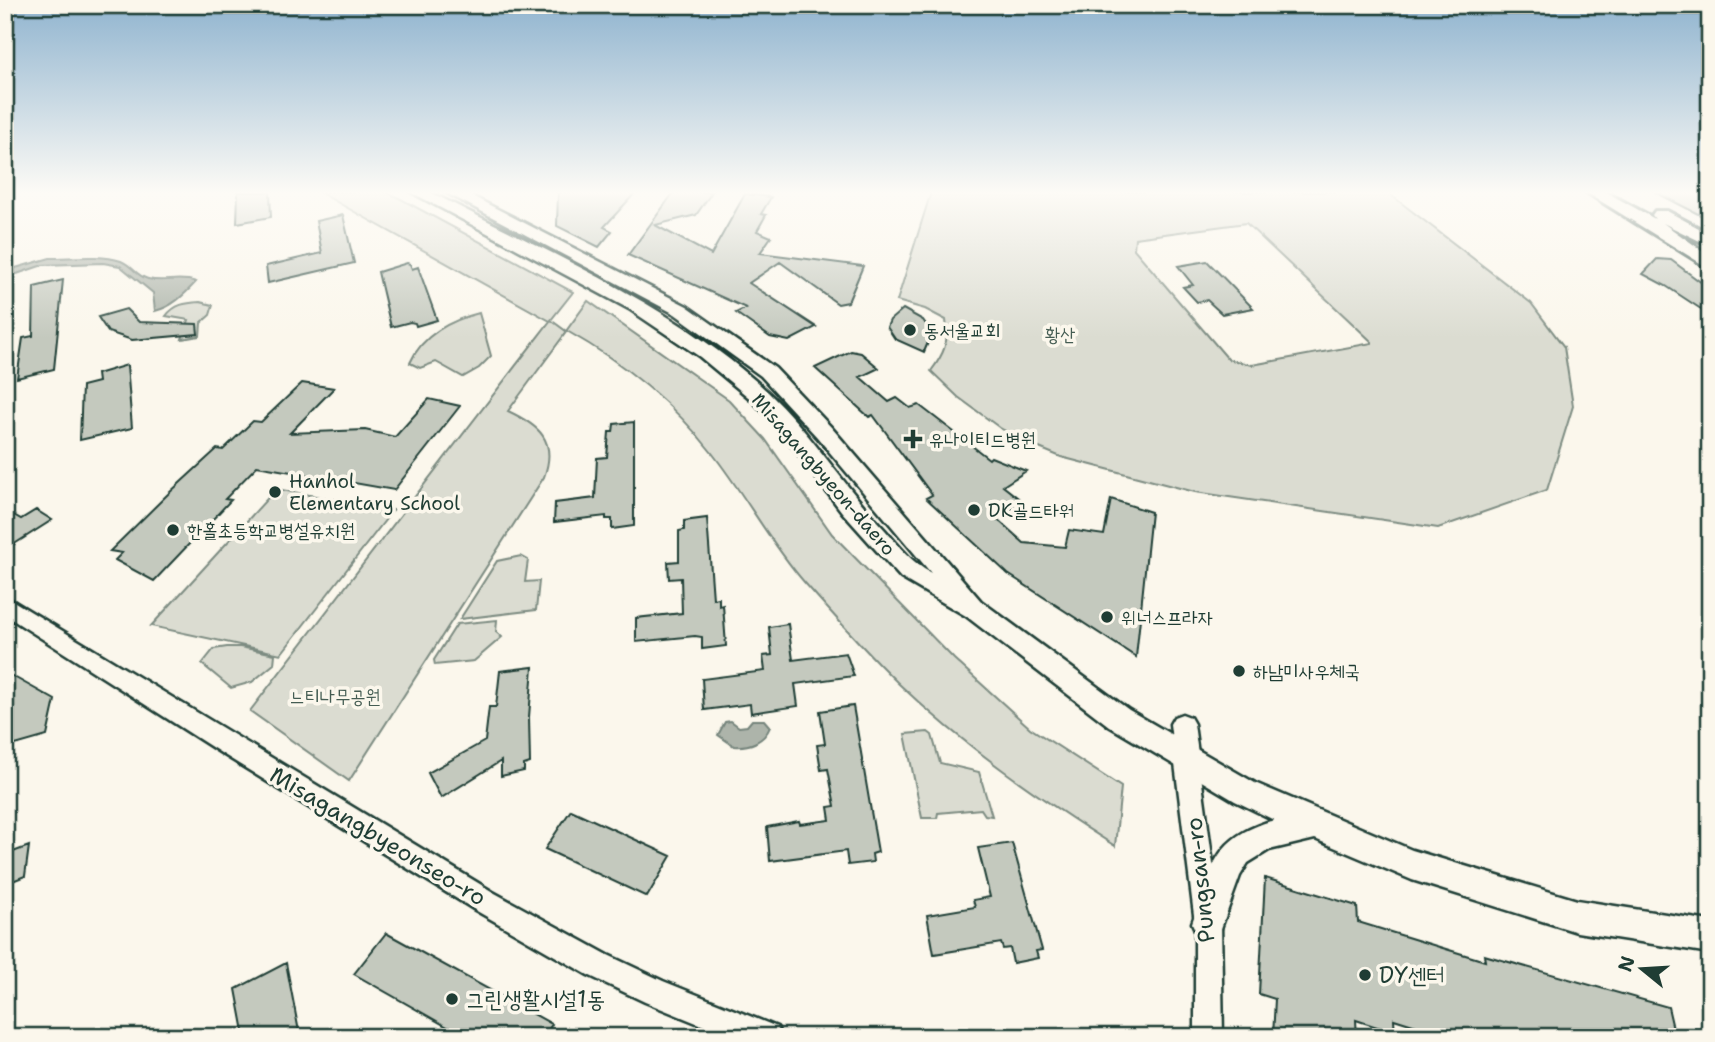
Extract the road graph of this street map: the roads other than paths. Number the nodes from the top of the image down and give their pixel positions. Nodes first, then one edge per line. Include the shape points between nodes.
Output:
1 (512, 241) edge
2 (547, 241) edge
3 (1675, 241) edge
4 (1681, 241) edge
5 (1710, 257) edge
6 (1710, 264) edge
7 (5, 604) edge
8 (975, 609) junction
9 (1182, 724) dead end
10 (1187, 756) junction
11 (1315, 825) junction
12 (1208, 923) junction
13 (1710, 937) edge
14 (767, 1037) edge
15 (1209, 1037) edge

1 - 8 main road, Misagangbyeon-daero via 635,305 707,353 787,425 909,572
2 - 8 main road, Misagangbyeon-daero via 681,310 768,372 936,559
3 - 6 main road
4 - 5 main road
7 - 14 street, Misagangbyeonseo-ro via 496,908 597,965
8 - 10 main road, Misagangbyeon-daero via 1119,718
9 - 10 street, Pungsan-ro
10 - 11 main road, Misagangbyeon-daero via 1245,792
10 - 12 street, Pungsan-ro
11 - 12 main road via 1274,835 1241,850 1232,860
11 - 13 main road, Misagangbyeon-daero via 1412,865 1577,916
12 - 15 street, Pungsan-ro

